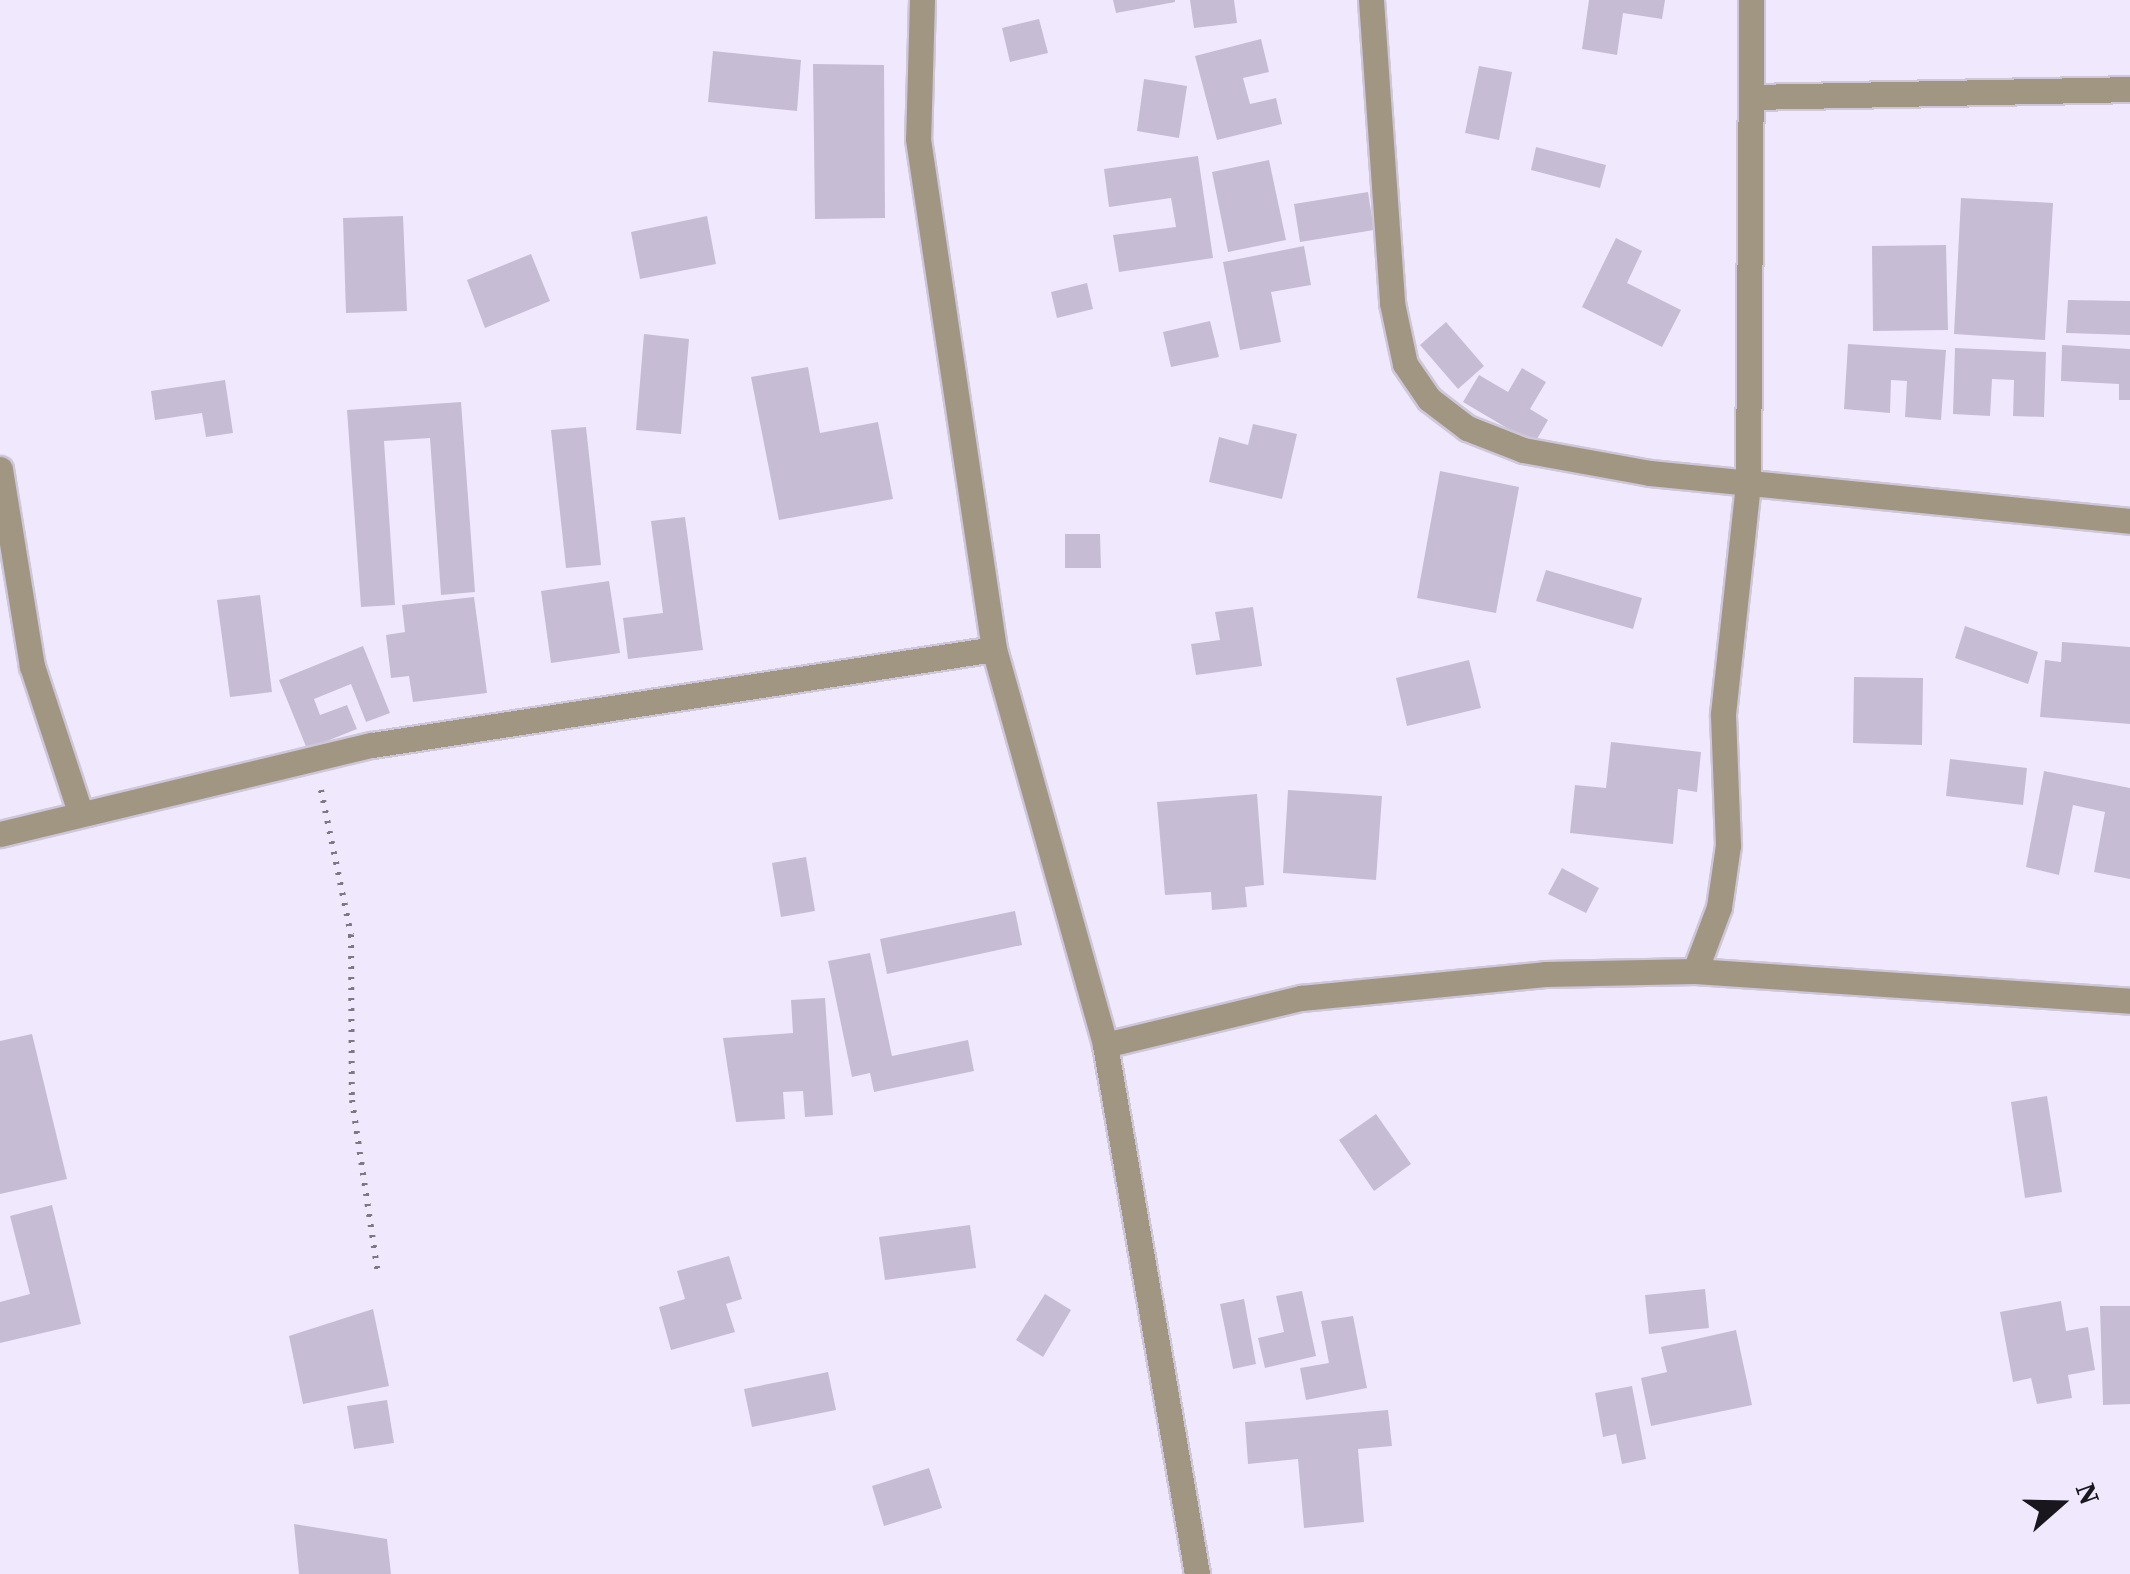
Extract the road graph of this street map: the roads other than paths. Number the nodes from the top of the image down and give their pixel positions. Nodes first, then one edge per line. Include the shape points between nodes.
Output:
1 (922, 0) edge
2 (1371, 0) edge
3 (1751, 0) edge
4 (2130, 89) edge
5 (1752, 97) junction
6 (0, 469) edge
7 (1748, 482) junction
8 (2130, 522) edge
9 (994, 649) junction
10 (80, 812) junction
11 (0, 834) edge
12 (1695, 970) junction
13 (2130, 1000) edge
14 (1105, 1046) junction
15 (1197, 1574) edge

1 - 9 street via 918,139
2 - 7 street via 1392,303 1405,364 1429,399 1467,428 1523,450 1650,474
3 - 5 street
4 - 5 street
5 - 7 street
6 - 10 street via 32,666
7 - 8 street
7 - 12 street via 1723,714 1726,874
9 - 10 street via 372,745
9 - 14 street
10 - 11 street
12 - 13 street
12 - 14 street via 1544,974 1301,998
14 - 15 street

